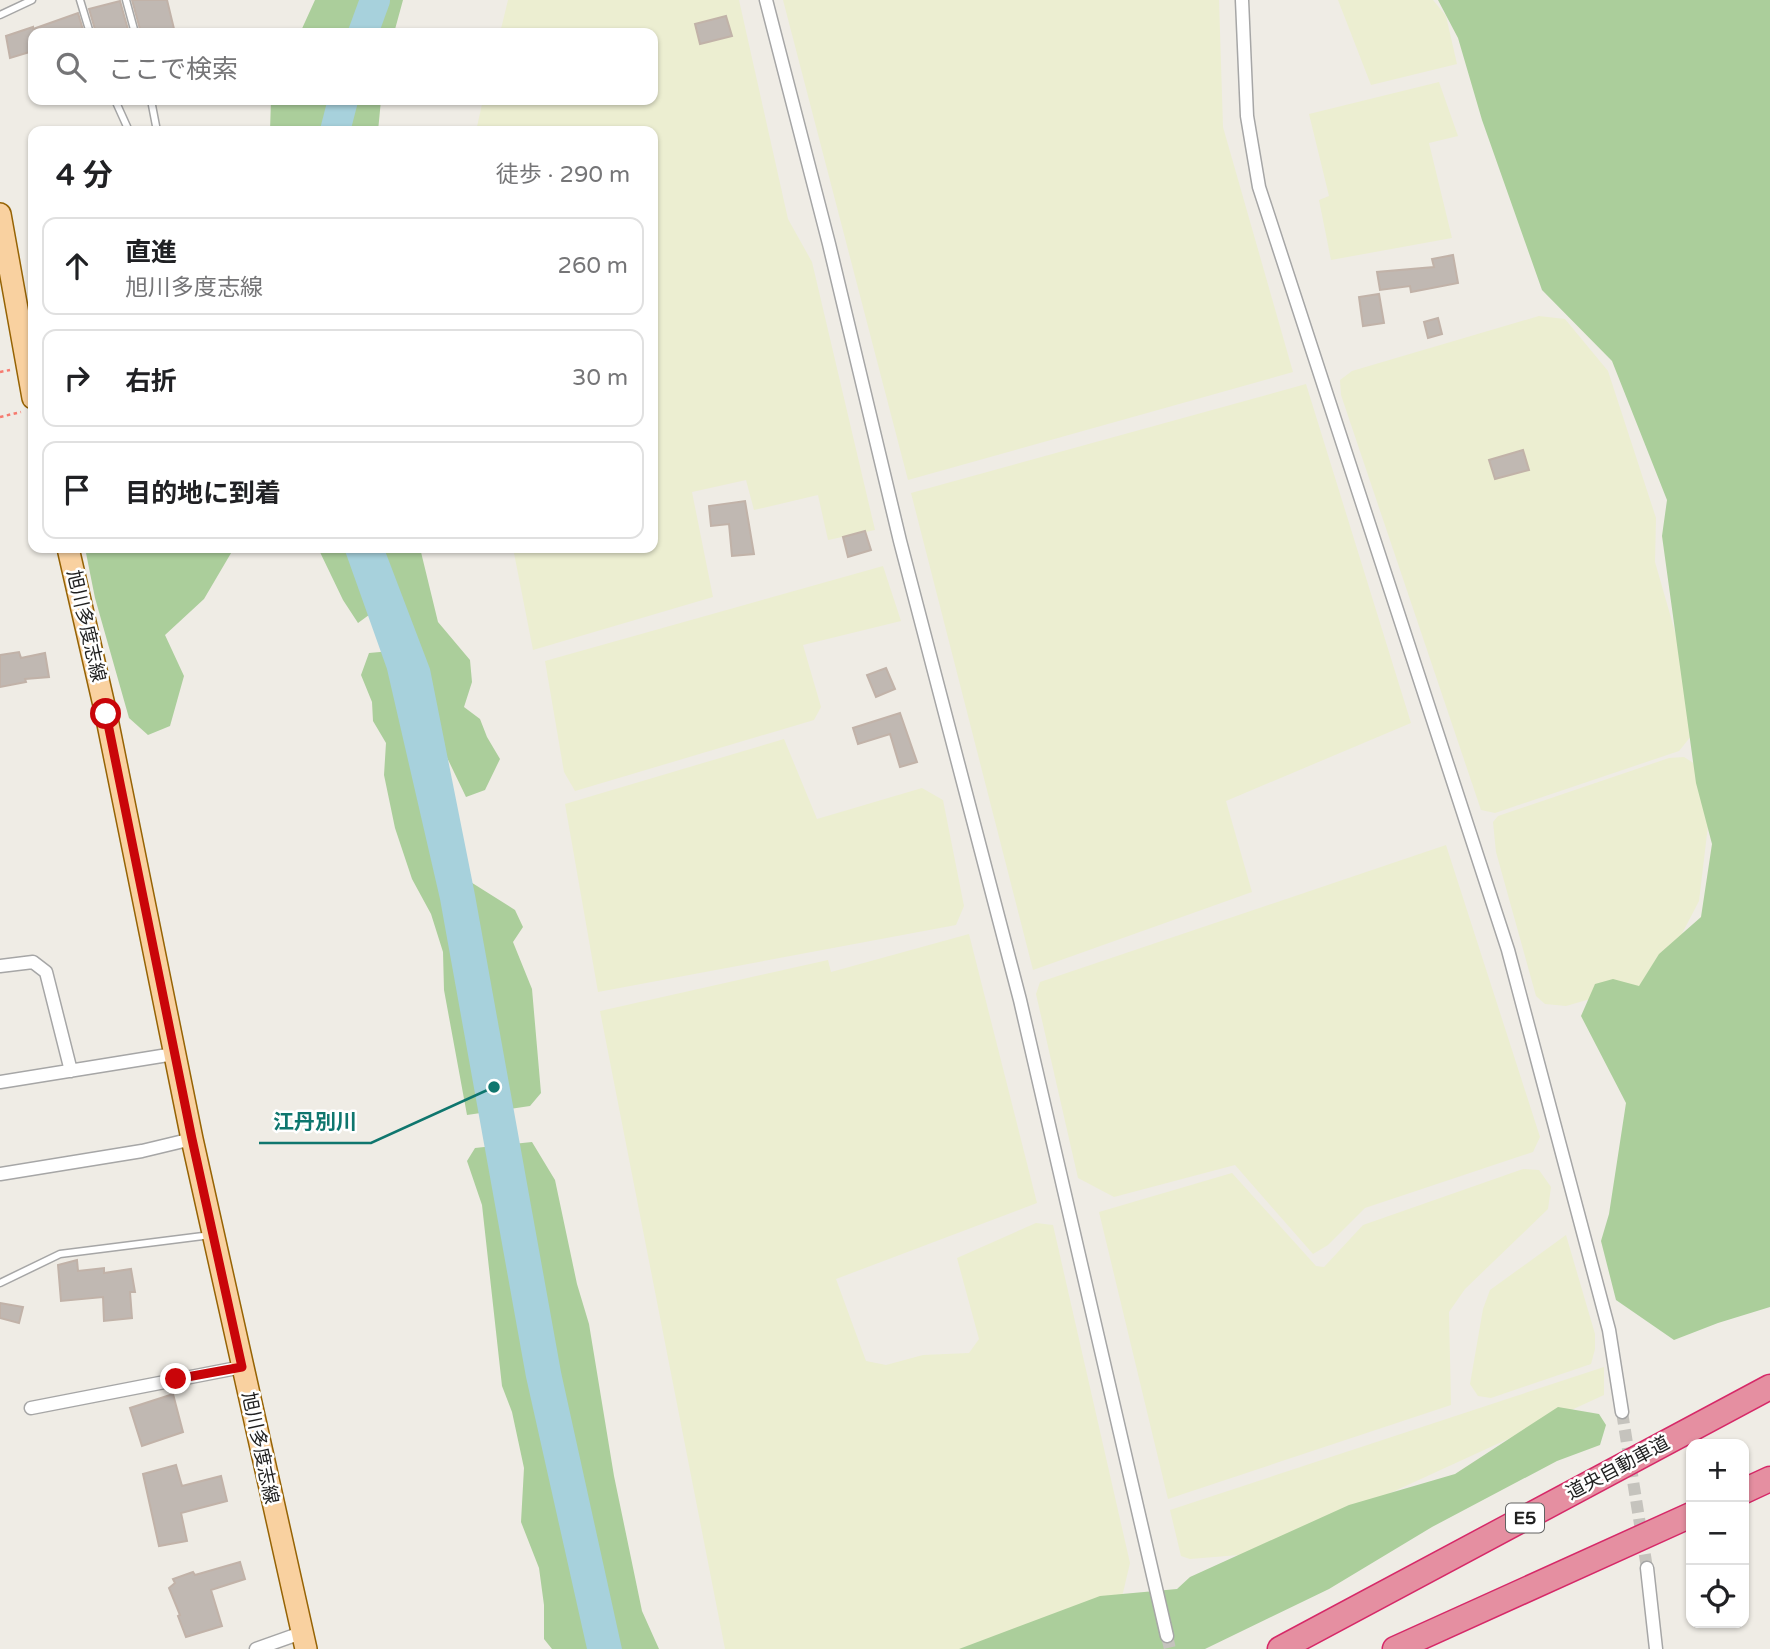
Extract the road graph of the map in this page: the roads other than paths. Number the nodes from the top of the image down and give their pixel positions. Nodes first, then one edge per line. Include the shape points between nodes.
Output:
1 (32, 0) edge
2 (80, 0) edge
3 (127, 0) edge
4 (766, 0) edge
5 (1242, 0) edge
6 (0, 15) edge
7 (88, 28) edge
8 (134, 28) edge
9 (117, 105) edge
10 (152, 105) edge
11 (127, 126) edge
12 (155, 126) edge
13 (0, 214) edge
14 (27, 405) edge
15 (69, 553) edge
16 (0, 966) edge
17 (174, 1054) junction
18 (71, 1071) junction
19 (0, 1082) edge
20 (192, 1139) junction
21 (0, 1174) edge
22 (213, 1235) junction
23 (0, 1283) edge
24 (242, 1367) junction
25 (1770, 1387) edge
26 (31, 1408) dead end
27 (1622, 1412) tunnel mouth
28 (1770, 1479) edge
29 (1749, 1489) edge
30 (1686, 1517) edge
31 (1647, 1568) tunnel mouth
32 (1167, 1636) tunnel mouth
33 (303, 1641) edge
34 (256, 1649) edge
35 (1280, 1649) edge
36 (1395, 1649) edge
37 (1656, 1649) edge

1 - 6 lane
2 - 7 lane
3 - 8 lane
4 - 32 street via 1020,1000
5 - 27 street via 1247,116 1259,187 1508,950 1609,1330
9 - 11 lane
10 - 12 lane
13 - 14 main road
15 - 17 main road, 旭川多度志線
16 - 18 street via 33,962 46,972
17 - 18 street
17 - 20 main road, 旭川多度志線
18 - 19 street
20 - 21 street
20 - 22 main road, 旭川多度志線
22 - 23 lane via 60,1254
22 - 24 main road, 旭川多度志線
24 - 26 street
24 - 33 main road, 旭川多度志線
25 - 35 highway, 道央自動車道 / E5
28 - 29 highway
30 - 36 highway
31 - 37 street
33 - 34 street

